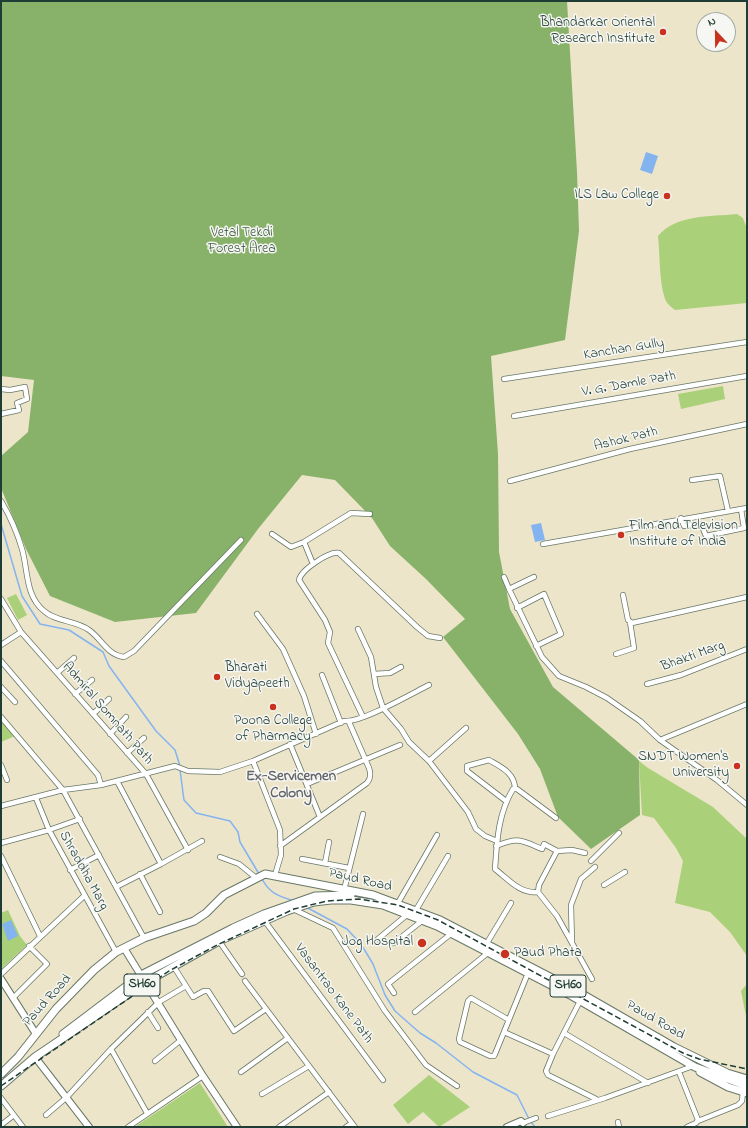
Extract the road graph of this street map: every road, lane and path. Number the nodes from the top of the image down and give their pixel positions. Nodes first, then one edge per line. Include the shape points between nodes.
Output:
1 (747, 342) edge
2 (747, 376) edge
3 (504, 379) dead end
4 (1, 389) edge
5 (1, 414) edge
6 (514, 416) dead end
7 (747, 424) edge
8 (692, 480) dead end
9 (510, 481) dead end
10 (1, 501) edge
11 (747, 508) edge
12 (741, 509) junction
13 (728, 511) junction
14 (370, 514) dead end
15 (681, 518) junction
16 (272, 534) dead end
17 (241, 540) dead end
18 (304, 542) junction
19 (543, 544) dead end
20 (312, 564) junction
21 (504, 577) dead end
22 (534, 577) dead end
23 (508, 589) junction
24 (623, 595) dead end
25 (747, 597) edge
26 (1, 599) edge
27 (517, 608) junction
28 (257, 614) dead end
29 (630, 622) junction
30 (358, 629) dead end
31 (20, 632) junction
32 (440, 638) dead end
33 (1, 645) edge
34 (536, 646) junction
35 (747, 649) edge
36 (616, 654) dead end
37 (74, 658) dead end
38 (1, 661) edge
39 (401, 668) dead end
40 (57, 673) junction
41 (374, 674) junction
42 (322, 675) dead end
43 (92, 680) dead end
44 (647, 684) dead end
45 (429, 685) dead end
46 (1, 687) edge
47 (75, 694) junction
48 (109, 699) dead end
49 (15, 702) dead end
50 (747, 704) edge
51 (383, 708) junction
52 (93, 714) junction
53 (1, 717) edge
54 (126, 717) dead end
55 (363, 717) junction
56 (349, 722) junction
57 (341, 723) junction
58 (466, 728) dead end
59 (110, 734) junction
60 (316, 734) junction
61 (144, 738) dead end
62 (660, 740) junction
63 (290, 744) junction
64 (400, 745) dead end
65 (127, 753) junction
66 (366, 760) junction
67 (253, 761) junction
68 (429, 761) junction
69 (1, 765) edge
70 (146, 774) junction
71 (7, 780) dead end
72 (117, 781) junction
73 (307, 784) junction
74 (101, 785) junction
75 (515, 789) junction
76 (63, 790) junction
77 (36, 798) junction
78 (506, 800) junction
79 (747, 805) edge
80 (1, 806) edge
81 (363, 814) dead end
82 (320, 818) junction
83 (556, 818) dead end
84 (80, 819) junction
85 (49, 830) junction
86 (619, 833) dead end
87 (437, 835) dead end
88 (202, 841) dead end
89 (330, 842) dead end
90 (1, 843) edge
91 (496, 843) junction
92 (280, 846) junction
93 (188, 850) junction
94 (557, 851) junction
95 (585, 853) dead end
96 (99, 855) junction
97 (1, 856) edge
98 (448, 856) dead end
99 (220, 857) dead end
100 (302, 858) dead end
101 (591, 861) dead end
102 (325, 863) junction
103 (161, 864) junction
104 (595, 866) dead end
105 (349, 868) junction
106 (70, 870) junction
107 (625, 872) dead end
108 (140, 874) junction
109 (275, 875) junction
110 (258, 876) junction
111 (317, 884) junction
112 (604, 885) dead end
113 (116, 887) junction
114 (344, 890) junction
115 (538, 892) junction
116 (84, 896) junction
117 (313, 900) junction
118 (398, 903) junction
119 (511, 903) dead end
120 (295, 906) junction
121 (416, 910) junction
122 (160, 912) dead end
123 (408, 914) junction
124 (264, 920) junction
125 (423, 920) junction
126 (452, 933) junction
127 (40, 936) junction
128 (144, 938) junction
129 (378, 939) dead end
130 (219, 941) junction
131 (394, 943) dead end
132 (487, 943) junction
133 (572, 944) junction
134 (29, 946) junction
135 (124, 948) junction
136 (116, 952) junction
137 (489, 952) junction
138 (174, 966) junction
139 (528, 973) junction
140 (1, 974) edge
141 (242, 974) dead end
142 (141, 975) junction
143 (1, 979) edge
144 (592, 979) dead end
145 (245, 981) dead end
146 (146, 982) junction
147 (186, 986) junction
148 (394, 993) dead end
149 (13, 998) junction
150 (580, 1001) junction
151 (159, 1002) junction
152 (266, 1009) junction
153 (148, 1012) junction
154 (415, 1012) dead end
155 (509, 1020) junction
156 (158, 1028) dead end
157 (504, 1032) junction
158 (564, 1033) junction
159 (36, 1034) junction
160 (288, 1038) junction
161 (181, 1040) junction
162 (25, 1049) junction
163 (111, 1049) junction
164 (553, 1054) junction
165 (33, 1056) junction
166 (155, 1061) dead end
167 (309, 1066) junction
168 (694, 1066) junction
169 (241, 1072) dead end
170 (679, 1072) junction
171 (1, 1074) edge
172 (203, 1076) junction
173 (747, 1079) edge
174 (383, 1080) dead end
175 (648, 1083) junction
176 (1, 1086) edge
177 (457, 1086) dead end
178 (746, 1090) edge
179 (329, 1092) junction
180 (262, 1094) dead end
181 (67, 1097) junction
182 (1, 1098) edge
183 (596, 1099) junction
184 (147, 1113) junction
185 (14, 1115) junction
186 (46, 1115) dead end
187 (548, 1116) dead end
188 (527, 1121) edge
189 (698, 1121) junction
190 (1, 1124) edge
191 (354, 1125) edge
192 (23, 1127) edge
193 (89, 1127) edge
194 (128, 1127) edge
195 (237, 1127) edge
196 (279, 1127) edge
197 (346, 1127) edge
198 (507, 1127) edge
199 (687, 1127) edge

1 - 3 street, Kanchan Gully
2 - 6 street, V. G. Damle Path
4 - 5 street via 25,387 28,399 17,403 19,410
7 - 9 street, Ashok Path via 630,449
8 - 13 street via 720,476
10 - 17 street via 22,550 28,584 43,611 89,630 108,650 124,657 134,651
11 - 12 street
12 - 13 street
12 - 15 street via 744,528 706,536 701,524 684,526
13 - 15 street
14 - 18 street via 351,512
15 - 19 street
16 - 18 street via 290,546
18 - 20 street
20 - 32 street via 334,552 340,553 416,627 428,636
20 - 55 street via 300,575 299,580 325,620 330,632 328,643
21 - 23 street
22 - 23 street
23 - 27 street
24 - 29 street
25 - 29 street
26 - 31 street, Admiral Somnath Path
27 - 34 street
27 - 34 street via 544,594 560,634
28 - 60 street via 283,649 304,696
29 - 36 street via 634,648
30 - 41 street via 371,657
31 - 33 street
31 - 40 street, Admiral Somnath Path
34 - 62 street via 542,658 559,676 607,698
35 - 44 street, Bhakti Marg via 681,675
37 - 40 street
38 - 74 street via 98,775
39 - 41 street via 385,674
40 - 47 street, Admiral Somnath Path
41 - 51 street
42 - 57 street
43 - 47 street
45 - 51 street
46 - 49 street
47 - 52 street, Admiral Somnath Path
48 - 52 street
50 - 62 street
51 - 55 street
51 - 68 street via 409,742
52 - 59 street, Admiral Somnath Path
53 - 76 street
54 - 59 street
55 - 56 street
56 - 57 street
56 - 66 street
57 - 60 street
58 - 68 street
59 - 65 street, Admiral Somnath Path
60 - 63 street
61 - 65 street
62 - 79 street via 718,780
63 - 67 street
63 - 73 street
64 - 66 street
65 - 70 street, Admiral Somnath Path
66 - 73 street
66 - 82 street via 371,775 367,783
67 - 70 street via 220,772 188,771 175,766
67 - 92 street via 280,830
68 - 91 street via 468,812 476,829
69 - 71 street
70 - 72 street
70 - 93 street, Admiral Somnath Path
72 - 74 street
72 - 103 street
73 - 82 street
74 - 76 street
75 - 78 street
75 - 78 street via 515,781 509,772 490,760 467,766 467,772
75 - 83 street
76 - 77 street
76 - 84 street
77 - 80 street
77 - 85 street, Shraddha Marg
78 - 91 street
81 - 105 street
82 - 92 street
84 - 85 street
84 - 96 street
85 - 90 street
85 - 106 street, Shraddha Marg
86 - 101 street
87 - 118 street
88 - 93 street
89 - 102 street
91 - 94 street via 523,841 542,849 544,844
91 - 115 street via 495,869 522,890 529,893
92 - 109 street
93 - 103 street
94 - 95 street via 572,850
94 - 115 street via 539,885
96 - 106 street
96 - 113 street
97 - 127 street
98 - 121 street
99 - 110 street via 239,864
100 - 102 street
102 - 105 street
103 - 108 street
104 - 133 street via 581,879 571,905
105 - 114 street
106 - 116 street, Shraddha Marg
107 - 112 street
108 - 113 street
108 - 122 street
109 - 110 main road, Paud Road / SH60
109 - 111 main road, Paud Road / SH60
110 - 128 main road, Paud Road via 224,895 201,917
111 - 114 main road, Paud Road / SH60
111 - 117 main road
113 - 128 street
114 - 118 main road, Paud Road / SH60
115 - 133 street via 557,916
116 - 127 street
116 - 136 street, Shraddha Marg
117 - 120 main road, Paud Road / SH60
117 - 123 main road, Paud Road / SH60 via 358,901 383,905
118 - 121 main road, Paud Road / SH60
119 - 132 street
120 - 124 main road, Paud Road / SH60
120 - 142 main road via 233,928
120 - 177 street via 333,928 385,1011 426,1065
121 - 132 main road, Paud Road / SH60
123 - 125 main road, Paud Road
123 - 129 street
124 - 130 main road, Paud Road / SH60
124 - 174 street, Vasantrao Kane Path
125 - 126 main road, Paud Road
125 - 131 street
126 - 137 main road, Paud Road
126 - 148 street via 388,984
127 - 134 street
128 - 135 main road, Paud Road
130 - 138 main road, Paud Road / SH60
130 - 141 street
132 - 173 main road, Paud Road / SH60 via 674,1047 727,1073
133 - 144 street
134 - 140 street
134 - 149 street via 47,964
135 - 136 main road, Paud Road
135 - 142 street
136 - 159 main road, Paud Road via 94,970
137 - 139 main road, Paud Road
137 - 154 street
138 - 146 main road, Paud Road / SH60
138 - 147 street
139 - 150 main road, Paud Road
139 - 155 street
142 - 146 street
142 - 165 main road
143 - 149 street
145 - 152 street
146 - 151 street
146 - 165 main road, Paud Road / SH60
147 - 151 street
147 - 152 street via 193,997 204,991 208,992 234,1031
149 - 159 street
150 - 158 street
150 - 168 main road, Paud Road
151 - 153 street
151 - 161 street
152 - 160 street
153 - 156 street
153 - 163 street
155 - 157 street
155 - 157 street via 471,998 458,1037 460,1042 492,1057
157 - 164 street
158 - 164 street
158 - 175 street
159 - 162 main road, Paud Road
160 - 167 street
160 - 169 street
161 - 166 street
161 - 172 street
162 - 165 main road
162 - 171 main road, Paud Road
163 - 181 street
163 - 184 street
164 - 183 street via 546,1070 547,1074
165 - 176 main road, Paud Road / SH60
165 - 181 street
167 - 179 street
167 - 180 street
168 - 170 street
168 - 178 main road, Paud Road
168 - 178 main road via 707,1077 728,1087
170 - 175 street
170 - 189 street
172 - 184 street
172 - 195 street
175 - 183 street
178 - 189 street via 738,1105
179 - 191 street
179 - 196 street
181 - 186 street
181 - 193 street
182 - 185 street
183 - 187 street
184 - 194 street
185 - 190 street
185 - 192 street
188 - 198 street
189 - 199 street
191 - 197 street

